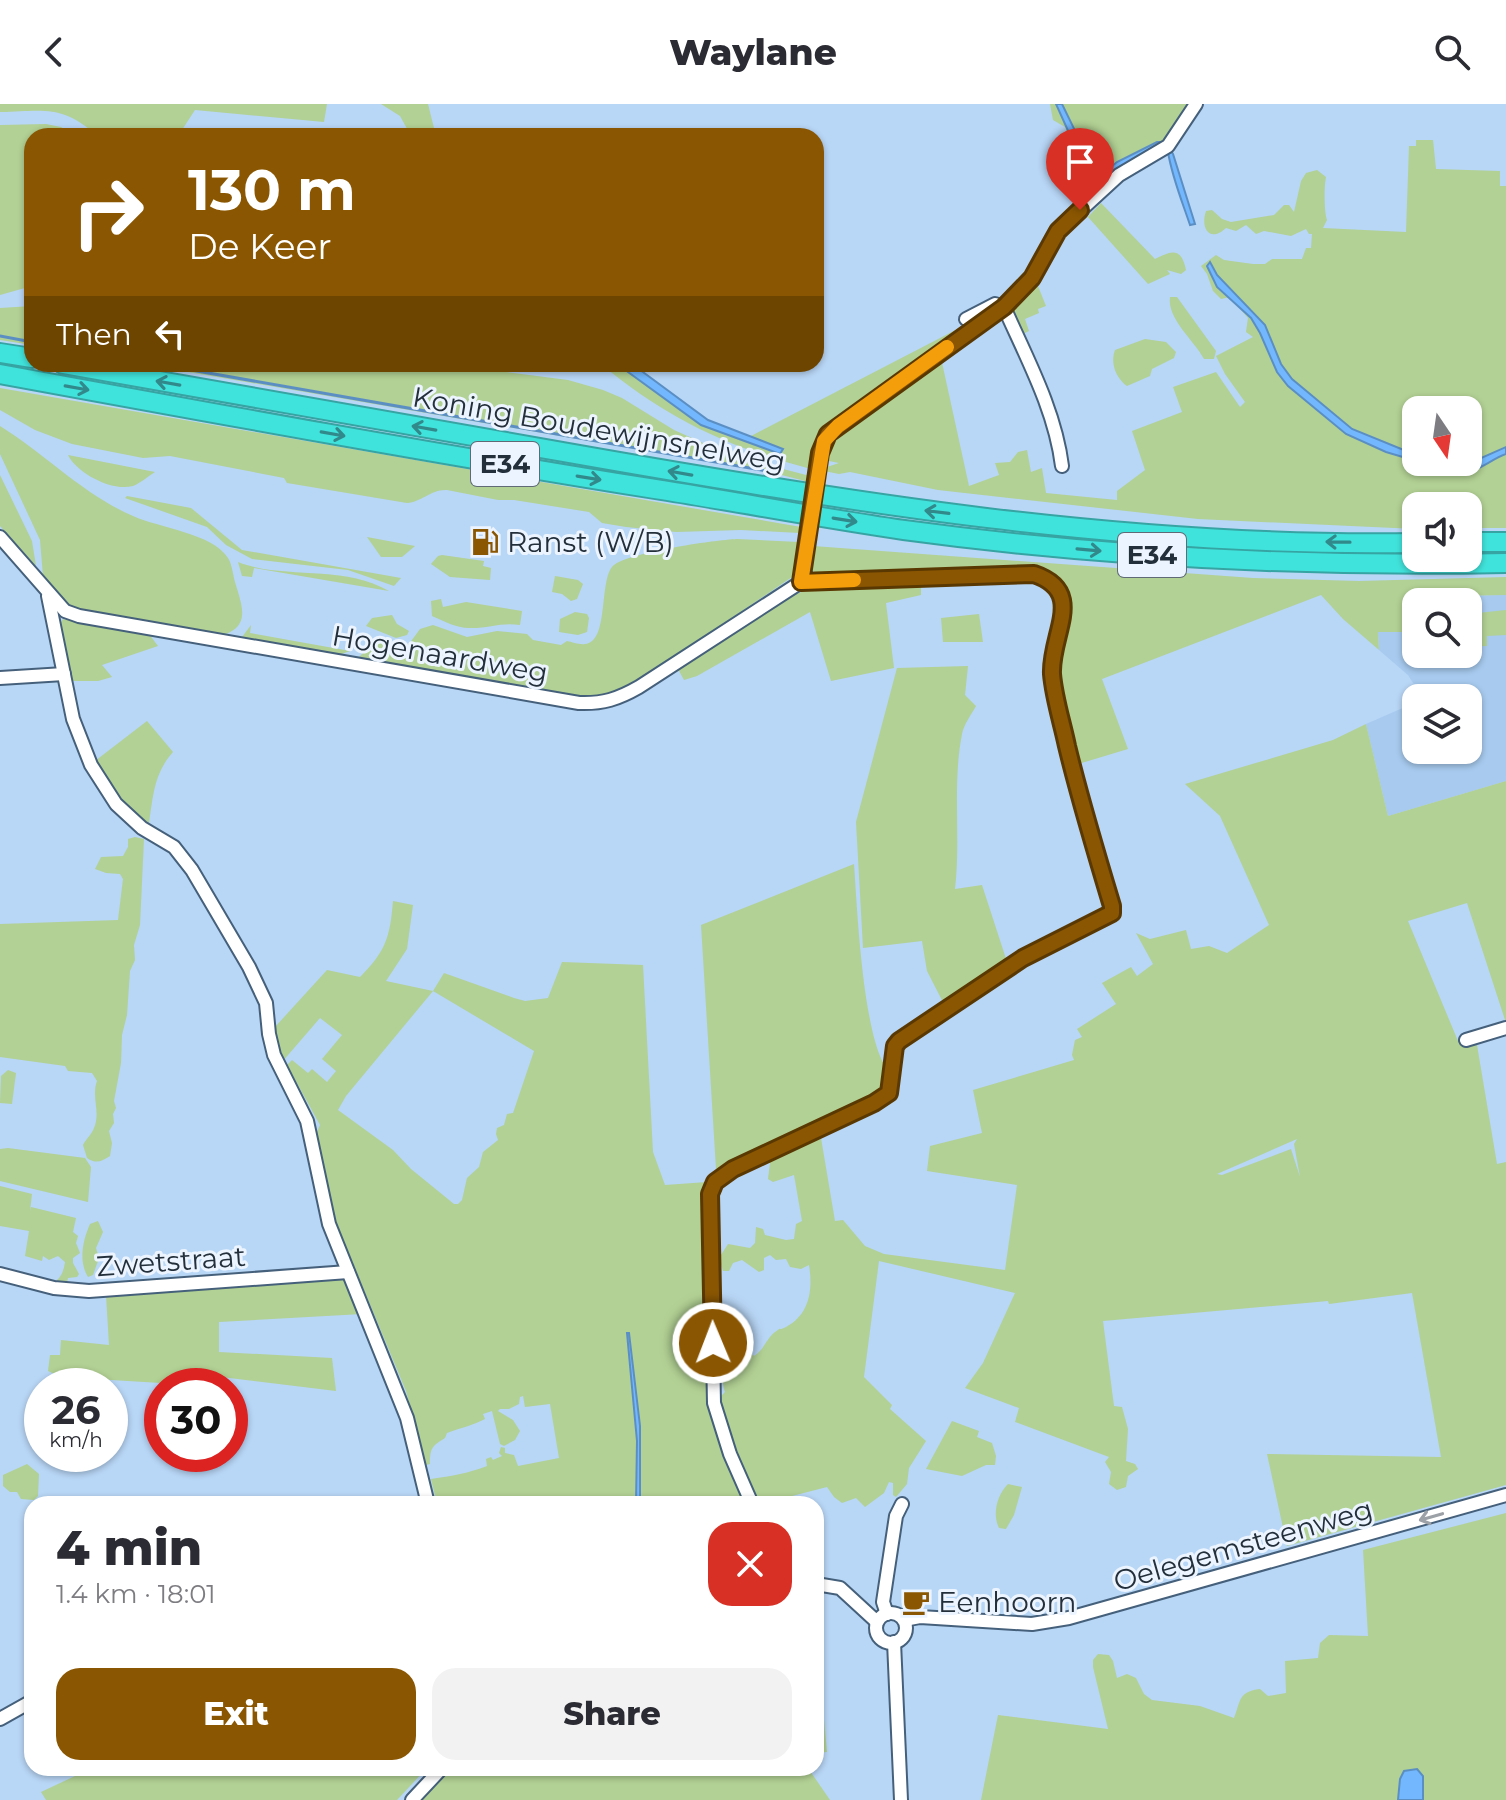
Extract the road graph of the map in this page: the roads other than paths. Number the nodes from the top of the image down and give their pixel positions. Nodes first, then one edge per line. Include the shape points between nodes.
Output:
1 (1196, 104) edge
2 (1004, 307) junction
3 (966, 319) dead end
4 (0, 353) edge
5 (24, 357) edge
6 (108, 372) edge
7 (0, 374) edge
8 (1062, 466) dead end
9 (0, 537) edge
10 (1482, 542) edge
11 (1506, 542) edge
12 (1402, 543) edge
13 (1506, 563) edge
14 (801, 582) junction
15 (48, 594) junction
16 (64, 674) junction
17 (0, 678) edge
18 (1506, 1028) edge
19 (1466, 1040) dead end
20 (348, 1272) junction
21 (0, 1274) edge
22 (1506, 1495) edge
23 (426, 1496) edge
24 (748, 1496) edge
25 (902, 1504) dead end
26 (824, 1585) edge
27 (882, 1617) junction
28 (905, 1625) junction
29 (894, 1642) junction
30 (24, 1706) edge
31 (0, 1719) edge
32 (434, 1776) edge
33 (412, 1800) edge
34 (901, 1800) edge

1 - 2 street via 1168,146 1119,175 1058,231 1032,278
2 - 3 street via 995,304
2 - 8 street via 1047,405
2 - 14 street, bridge via 828,434 820,453
4 - 5 highway
12 -> 6 highway, Koning Boudewijnsnelweg / E34 via 1205,538 905,508
7 -> 13 highway, Koning Boudewijnsnelweg / E34 via 917,531 1208,558
9 - 15 street
10 - 11 highway
14 - 15 street, Hogenaardweg via 639,687 598,704 79,616 65,611
14 - 24 street via 1034,574 1057,586 1063,610 1052,661 1054,693 1112,913 1023,958 899,1041 889,1093 733,1169 713,1184 714,1403
15 - 16 street
16 - 17 street
16 - 20 street via 79,740 101,782 142,828 174,847 249,967 266,1003 274,1055 307,1121 329,1224
18 - 19 street
20 - 21 street, Zwetstraat via 89,1291
20 - 23 street via 407,1418
22 -> 28 street, Oelegemsteenweg via 1069,1618 1032,1624 942,1618
25 - 27 street
26 - 27 street via 840,1588
27 - 28 street via 897,1614
27 - 29 street via 876,1629 879,1637
28 - 29 street
29 - 34 street
30 - 31 street
32 - 33 street

